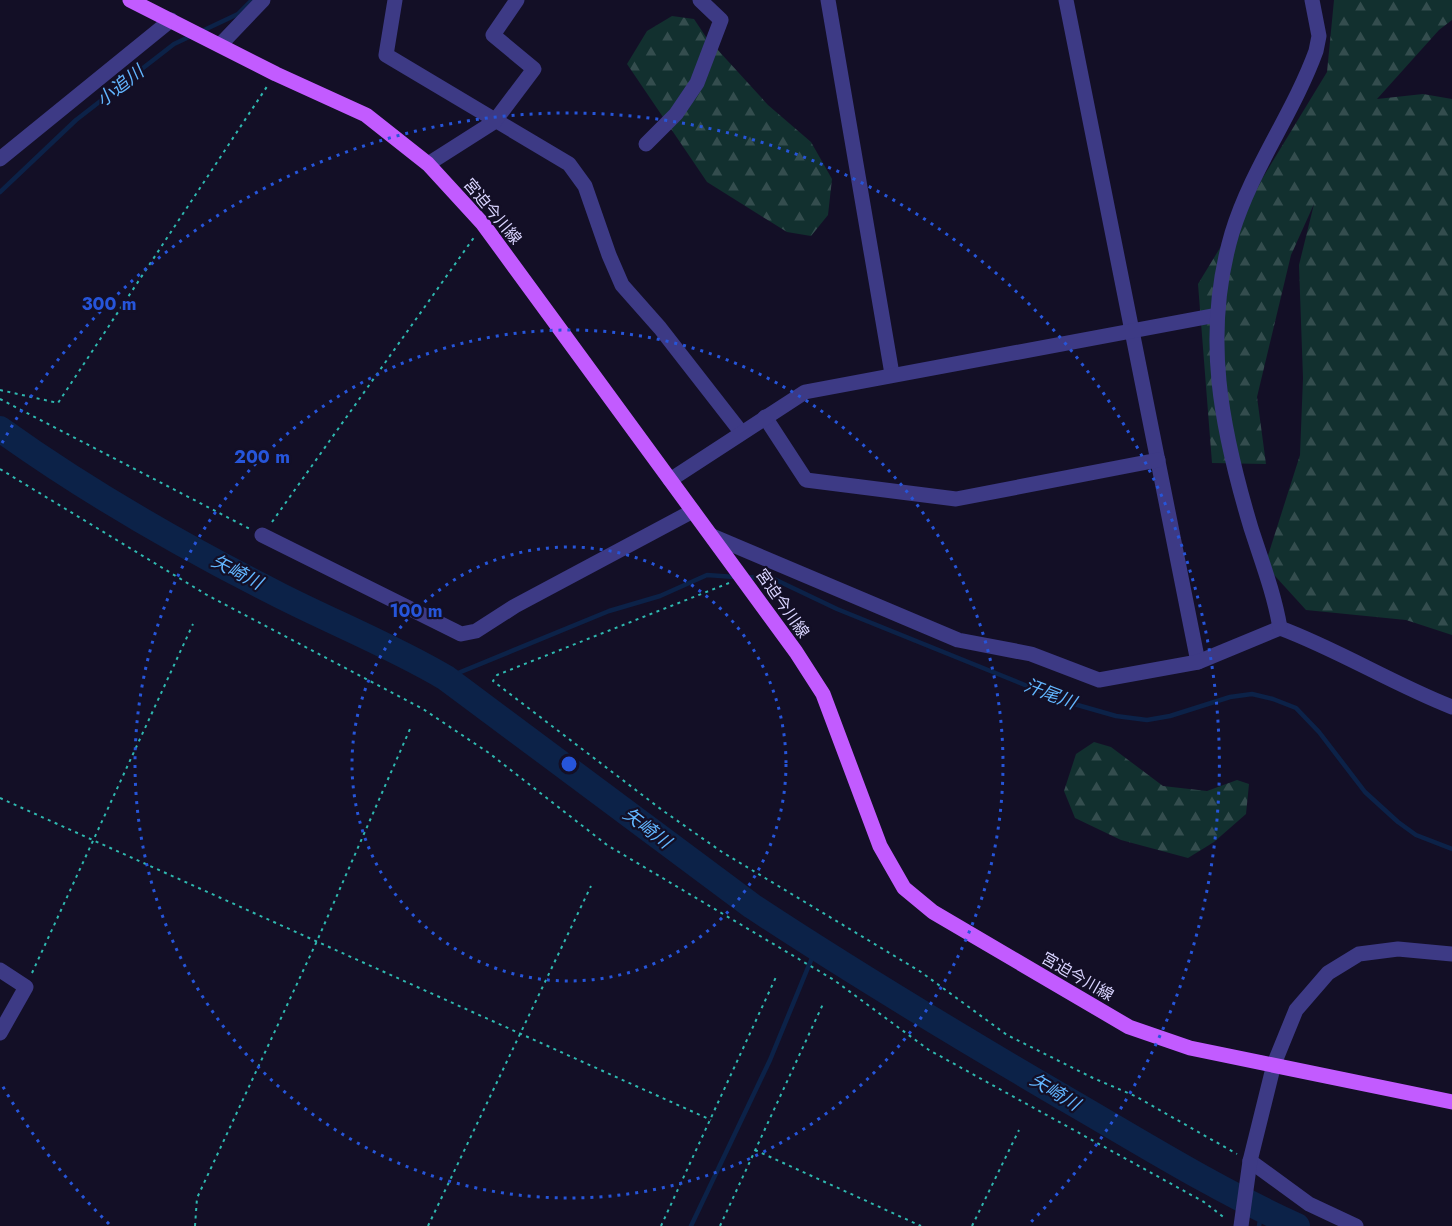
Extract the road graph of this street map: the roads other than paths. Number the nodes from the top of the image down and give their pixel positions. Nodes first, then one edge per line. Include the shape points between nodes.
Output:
1 (130, 0) edge
2 (263, 0) edge
3 (394, 0) edge
4 (517, 0) edge
5 (700, 0) edge
6 (828, 0) edge
7 (1066, 0) edge
8 (1312, 0) edge
9 (171, 20) junction
10 (220, 45) junction
11 (494, 122) junction
12 (646, 144) dead end
13 (0, 159) edge
14 (428, 164) junction
15 (1217, 315) junction
16 (1133, 331) junction
17 (892, 374) junction
18 (765, 417) junction
19 (741, 432) junction
20 (1158, 460) junction
21 (670, 480) junction
22 (693, 512) junction
23 (262, 535) road end
24 (712, 536) junction
25 (1280, 628) junction
26 (1198, 662) junction
27 (1452, 707) edge
28 (1452, 954) edge
29 (0, 970) edge
30 (0, 1033) edge
31 (1274, 1064) junction
32 (1452, 1102) edge
33 (1250, 1161) junction
34 (1234, 1223) edge
35 (1356, 1226) edge

1 - 9 main road, 宮迫今川線
2 - 10 street
3 - 11 street via 386,55
4 - 11 street via 493,35 534,69
5 - 12 street via 721,20 697,83 676,114
6 - 17 street
7 - 16 street
8 - 15 street via 1319,36 1317,51 1252,178 1221,275
9 - 10 main road, 宮迫今川線
9 - 13 street
10 - 14 main road, 宮迫今川線 via 366,115
11 - 14 street
11 - 19 street via 574,170 585,186 622,285
14 - 21 main road, 宮迫今川線 via 483,224
15 - 16 street
15 - 25 street via 1216,363 1228,443 1275,596
16 - 17 street
16 - 20 street
17 - 18 street via 805,392
18 - 19 street
18 - 20 street via 806,480 956,499
19 - 21 street
20 - 26 street
21 - 22 main road, 宮迫今川線
22 - 23 street via 515,606 476,631 461,634
22 - 24 main road, 宮迫今川線
24 - 26 street via 958,640 1031,654 1099,680
24 - 31 main road, 宮迫今川線 via 823,694 880,846 904,888 933,912 1129,1027 1190,1048
25 - 26 street
25 - 27 street
28 - 31 street via 1398,949 1359,954 1328,973 1296,1010
29 - 30 street via 26,987
31 - 32 main road, 宮迫今川線
31 - 33 street
33 - 34 street
33 - 35 street via 1309,1204

